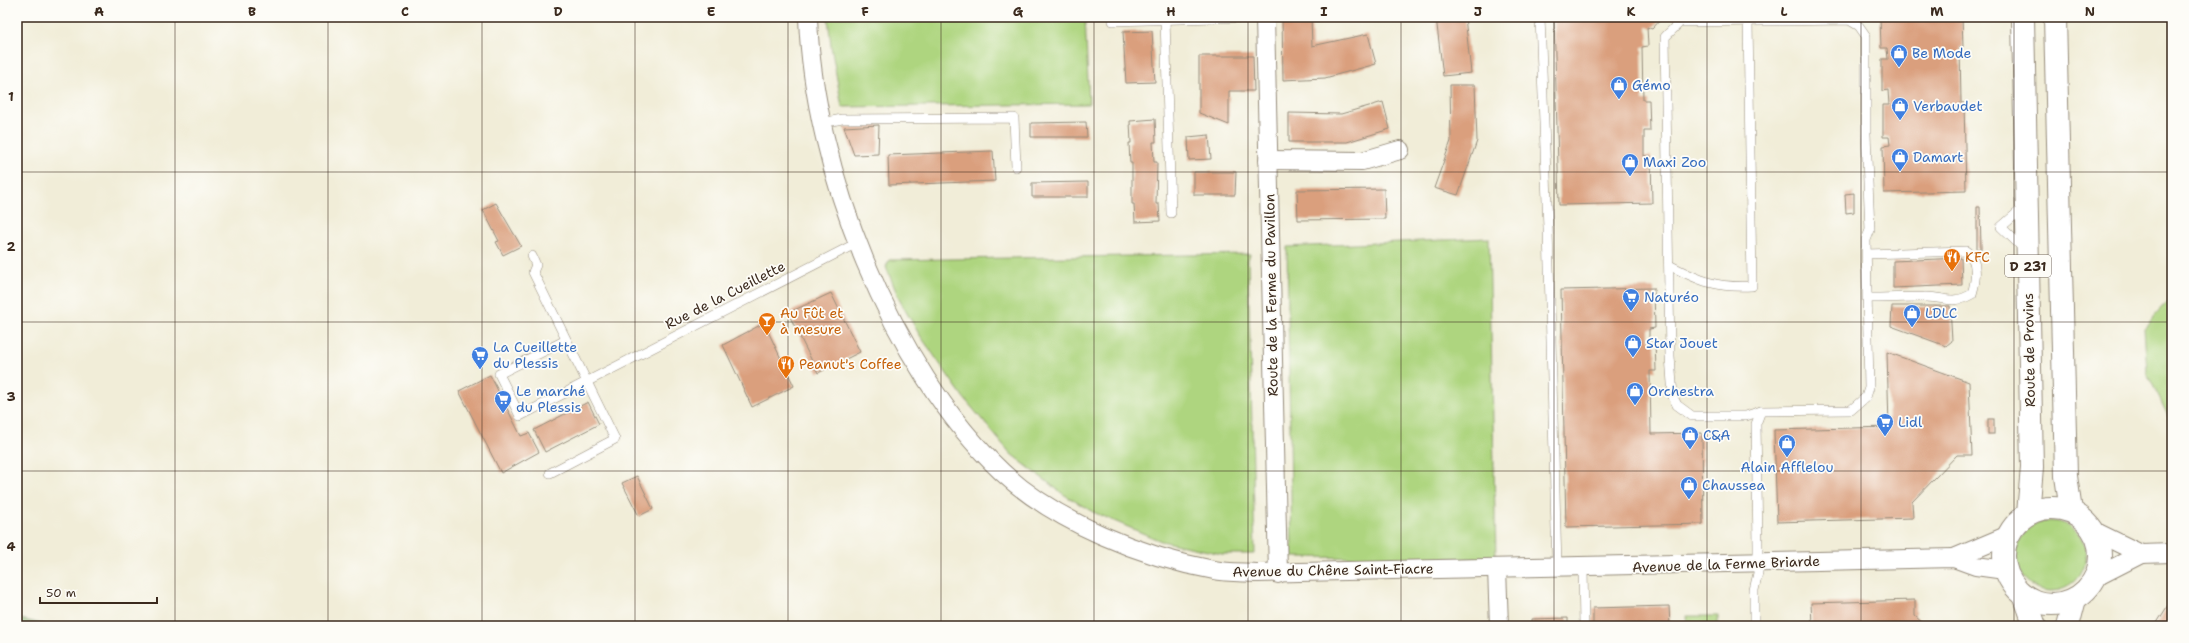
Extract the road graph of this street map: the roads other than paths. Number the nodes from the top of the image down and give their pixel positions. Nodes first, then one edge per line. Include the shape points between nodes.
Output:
1 (808, 17) edge
2 (1251, 17) edge
3 (1265, 17) edge
4 (1540, 17) edge
5 (2023, 17) edge
6 (2041, 17) edge
7 (2055, 17) edge
8 (1165, 19) junction
9 (1113, 21) dead end
10 (1748, 21) junction
11 (2056, 98) junction
12 (822, 123) junction
13 (1400, 150) dead end
14 (1268, 160) junction
15 (1016, 167) dead end
16 (1171, 213) dead end
17 (859, 245) junction
18 (1867, 254) junction
19 (532, 256) dead end
20 (1669, 265) junction
21 (1868, 298) junction
22 (566, 340) junction
23 (587, 382) junction
24 (1761, 411) junction
25 (550, 473) dead end
26 (2071, 511) junction
27 (2028, 514) junction
28 (2092, 530) junction
29 (2011, 534) junction
30 (2172, 553) edge
31 (2141, 554) junction
32 (1954, 558) junction
33 (1758, 563) junction
34 (1497, 568) junction
35 (1557, 568) junction
36 (1583, 568) junction
37 (2005, 570) junction
38 (1278, 574) junction
39 (2098, 576) junction
40 (2024, 595) junction
41 (2075, 599) junction
42 (1498, 626) edge
43 (1584, 626) edge
44 (1754, 626) edge
45 (2035, 626) edge
46 (2068, 626) edge

1 - 12 street, Avenue du Chêne Saint-Fiacre via 813,82
2 - 8 lane
3 - 14 street, Route de la Ferme du Pavillon
4 - 35 lane
5 - 27 main road, Route de Provins / D 231 via 2032,467
6 - 11 main road via 2043,68
7 - 11 main road, D 231
8 - 9 lane
8 - 16 lane
10 - 18 lane via 1849,20 1859,26 1866,36 1866,134 1870,230 1866,240
10 - 20 lane via 1680,22 1665,37
10 - 20 lane via 1752,286 1728,287 1700,281
11 - 26 main road, D 231 via 2066,476
12 - 15 lane via 842,119 1014,118
12 - 17 street, Avenue du Chêne Saint-Fiacre via 847,216
13 - 14 street via 1362,161
14 - 38 street, Route de la Ferme du Pavillon
17 - 23 lane, Rue de la Cueillette via 849,247
17 - 38 street, Avenue du Chêne Saint-Fiacre via 880,295 934,391 967,435 1003,472 1064,516 1155,556 1216,571
18 - 21 lane
18 - 21 lane via 1966,251 1972,254 1974,260 1975,286 1972,294 1963,300 1942,300 1926,296
19 - 22 lane via 536,264 533,272
20 - 24 lane via 1670,356 1673,397 1677,405 1692,416 1702,417 1746,416
21 - 24 lane via 1869,388 1866,397 1850,410
22 - 23 lane
22 - 23 lane, Rue de la Cueillette via 499,374 520,416
23 - 25 lane via 615,439
24 - 33 lane via 1756,424
26 - 27 main road via 2049,507
26 - 28 main road
27 - 29 main road via 2015,525
28 - 31 street
28 - 39 main road via 2099,542 2101,562
29 - 32 street, Avenue de la Ferme Briarde
29 - 37 main road via 2003,556
30 - 31 street
31 - 39 street
32 - 33 street, Avenue de la Ferme Briarde
32 - 37 street, Avenue de la Ferme Briarde via 1976,566
33 - 36 street, Avenue de la Ferme Briarde
33 - 44 lane via 1754,590
34 - 35 street, Avenue de la Ferme Briarde
34 - 38 street, Avenue du Chêne Saint-Fiacre
34 - 42 street
35 - 36 street, Avenue de la Ferme Briarde
36 - 43 lane
37 - 40 main road
39 - 41 main road
40 - 41 main road via 2043,603 2064,603
40 - 45 main road
41 - 46 main road

